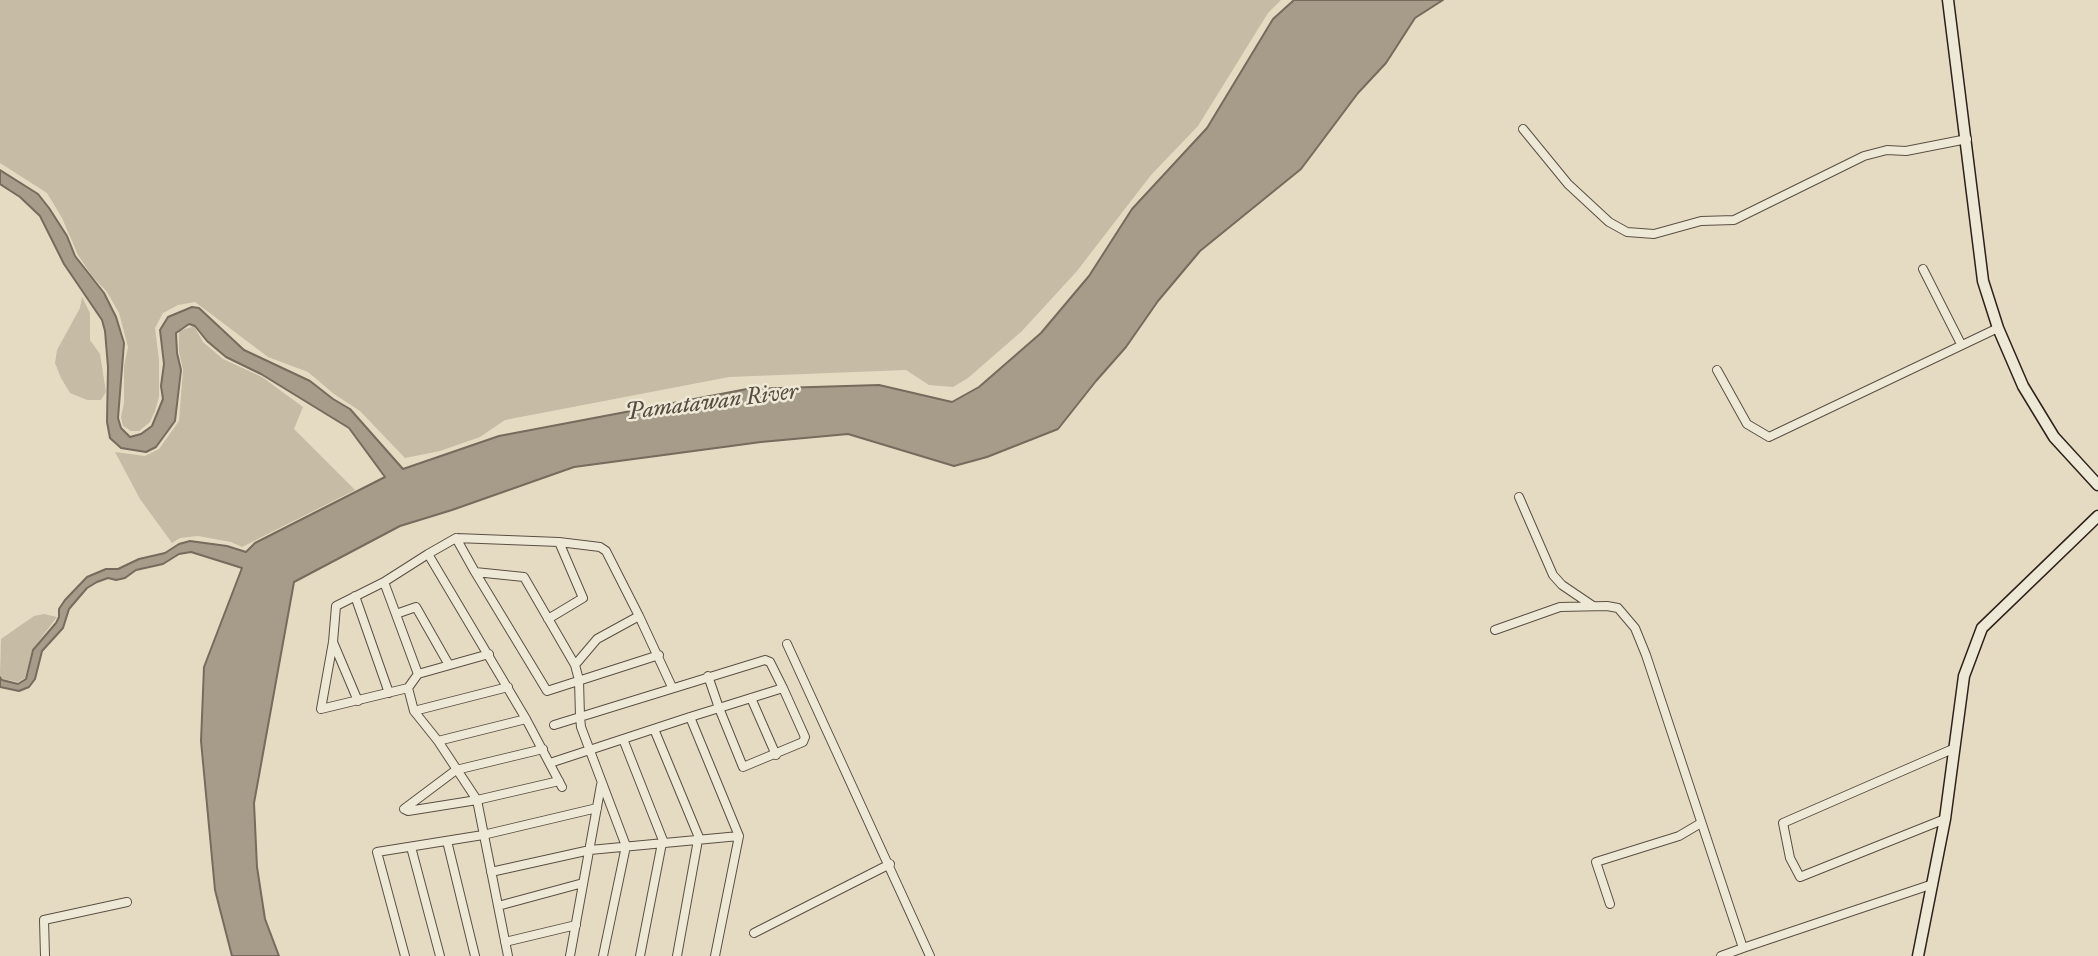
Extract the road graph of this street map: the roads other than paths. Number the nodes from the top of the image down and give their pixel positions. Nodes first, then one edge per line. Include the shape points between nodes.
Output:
1 (1948, 0) edge
2 (1523, 129) dead end
3 (1967, 139) junction
4 (1923, 269) dead end
5 (1998, 328) junction
6 (1961, 344) junction
7 (1717, 370) dead end
8 (2098, 485) edge
9 (1519, 497) dead end
10 (2098, 516) edge
11 (456, 538) junction
12 (559, 542) junction
13 (428, 554) junction
14 (475, 572) junction
15 (384, 582) junction
16 (355, 596) junction
17 (1593, 606) junction
18 (396, 614) junction
19 (639, 616) junction
20 (548, 619) junction
21 (1495, 630) dead end
22 (333, 642) junction
23 (787, 644) dead end
24 (489, 654) junction
25 (659, 655) junction
26 (449, 665) junction
27 (575, 665) junction
28 (418, 674) junction
29 (708, 676) junction
30 (579, 680) junction
31 (508, 687) junction
32 (672, 687) junction
33 (408, 688) junction
34 (783, 688) junction
35 (388, 693) junction
36 (751, 698) junction
37 (358, 701) junction
38 (719, 708) junction
39 (414, 710) junction
40 (580, 717) junction
41 (690, 717) junction
42 (526, 719) junction
43 (554, 725) dead end
44 (654, 729) junction
45 (623, 739) junction
46 (438, 741) junction
47 (1955, 748) junction
48 (543, 749) junction
49 (589, 750) junction
50 (776, 755) junction
51 (550, 763) junction
52 (456, 769) junction
53 (601, 782) junction
54 (477, 800) junction
55 (597, 808) junction
56 (1945, 819) junction
57 (1700, 823) junction
58 (484, 835) junction
59 (739, 836) junction
60 (699, 840) junction
61 (447, 841) junction
62 (663, 843) junction
63 (411, 846) junction
64 (626, 846) junction
65 (590, 850) junction
66 (890, 864) junction
67 (491, 872) junction
68 (583, 883) junction
69 (1933, 884) junction
70 (127, 902) dead end
71 (1611, 904) dead end
72 (498, 906) junction
73 (576, 925) junction
74 (754, 933) dead end
75 (505, 942) junction
76 (1742, 948) junction
77 (44, 956) edge
78 (405, 956) edge
79 (440, 956) edge
80 (475, 956) edge
81 (508, 956) edge
82 (570, 956) edge
83 (603, 956) edge
84 (640, 956) edge
85 (677, 956) edge
86 (715, 956) edge
87 (930, 956) edge
88 (1721, 956) edge
89 (1918, 956) edge

1 - 3 street
2 - 3 street via 1568,184 1609,222 1627,232 1654,234 1702,221 1734,220 1864,156
3 - 5 street via 1983,281
4 - 6 street
5 - 6 street
5 - 8 street via 2023,386 2054,437
6 - 7 street via 1769,437 1747,424
9 - 17 street via 1553,575
10 - 47 street via 1982,628 1964,676
11 - 12 street
11 - 13 street
11 - 14 street
12 - 19 street via 606,551
12 - 20 street via 583,598
13 - 15 street
13 - 24 street
14 - 20 street via 524,577
14 - 30 street via 545,690
15 - 16 street
15 - 18 street
16 - 22 street via 336,606
16 - 35 street
17 - 21 street via 1560,607
17 - 57 street via 1618,608 1635,628
18 - 26 street via 416,607
18 - 28 street
19 - 25 street
19 - 27 street via 597,639
20 - 27 street
22 - 37 street
22 - 37 street via 321,709
23 - 66 street
24 - 26 street
24 - 31 street
25 - 30 street
25 - 32 street
26 - 28 street
27 - 30 street
28 - 33 street
29 - 32 street
29 - 34 street via 765,660
29 - 38 street
30 - 40 street
31 - 39 street
31 - 42 street
32 - 40 street
33 - 35 street
33 - 39 street
34 - 36 street
34 - 50 street via 805,737
35 - 37 street
36 - 38 street
36 - 50 street
38 - 41 street
38 - 50 street via 743,767
39 - 46 street
40 - 43 street
40 - 49 street
41 - 44 street
41 - 59 street
42 - 46 street
42 - 48 street
44 - 45 street
44 - 60 street
45 - 49 street
45 - 62 street
46 - 52 street
47 - 56 street
47 - 56 street via 1783,823 1790,858 1800,877
48 - 51 street
48 - 52 street
49 - 51 street
49 - 53 street
51 - 54 street via 560,784
52 - 54 street
52 - 54 street via 404,809
53 - 55 street
53 - 64 street
54 - 58 street
55 - 58 street
55 - 65 street
56 - 69 street
57 - 71 street via 1679,836 1596,862
57 - 76 street
58 - 61 street
58 - 67 street
59 - 60 street
59 - 86 street
60 - 62 street
60 - 85 street
61 - 63 street
61 - 80 street
62 - 64 street
62 - 84 street
63 - 78 street via 377,852
63 - 79 street
64 - 65 street
64 - 83 street
65 - 67 street
65 - 68 street
66 - 74 street
66 - 87 street
67 - 72 street
68 - 72 street
68 - 73 street
69 - 76 street
69 - 89 street
70 - 77 street via 44,920
72 - 75 street
73 - 75 street
73 - 82 street
75 - 81 street
76 - 88 street

